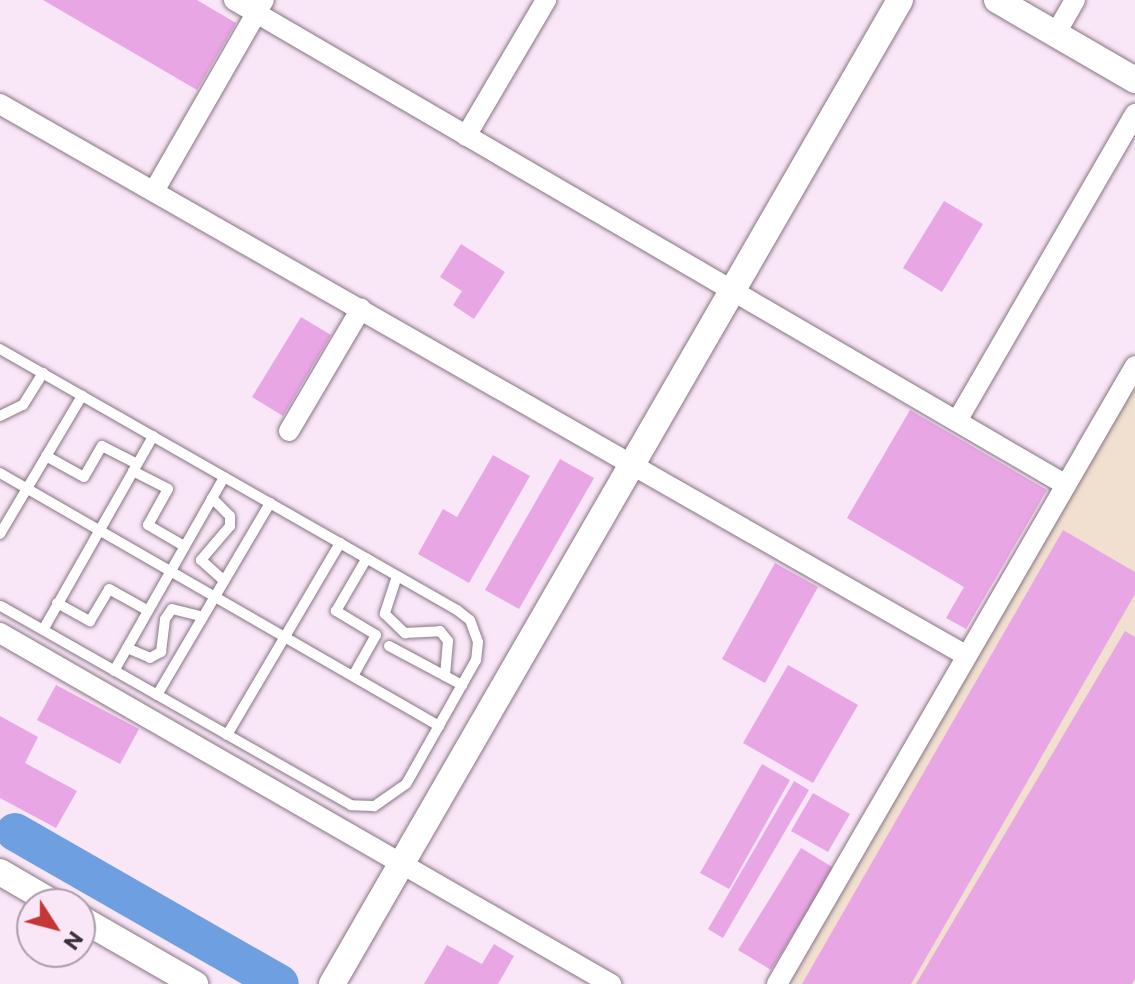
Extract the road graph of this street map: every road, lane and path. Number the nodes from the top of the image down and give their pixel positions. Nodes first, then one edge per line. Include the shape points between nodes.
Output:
1 (234, 0) edge
2 (546, 0) edge
3 (900, 0) edge
4 (997, 0) edge
5 (1075, 0) edge
6 (260, 7) edge
7 (1056, 33) junction
8 (1135, 80) edge
9 (0, 104) edge
10 (1135, 114) edge
11 (466, 136) junction
12 (154, 191) junction
13 (729, 288) junction
14 (361, 309) junction
15 (0, 349) edge
16 (1135, 366) edge
17 (43, 373) junction
18 (82, 396) junction
19 (0, 416) edge
20 (957, 421) junction
21 (289, 431) dead end
22 (153, 436) junction
23 (46, 456) junction
24 (630, 465) junction
25 (135, 468) junction
26 (0, 473) edge
27 (224, 477) junction
28 (1066, 485) junction
29 (27, 489) junction
30 (212, 498) junction
31 (270, 503) junction
32 (99, 530) junction
33 (0, 534) edge
34 (340, 543) junction
35 (184, 546) junction
36 (367, 558) junction
37 (170, 570) junction
38 (397, 576) junction
39 (224, 581) junction
40 (215, 596) junction
41 (57, 603) junction
42 (0, 606) edge
43 (147, 610) junction
44 (203, 617) junction
45 (43, 630) junction
46 (0, 633) edge
47 (285, 636) junction
48 (389, 646) dead end
49 (127, 648) junction
50 (967, 656) junction
51 (114, 671) junction
52 (353, 676) junction
53 (445, 676) junction
54 (462, 685) junction
55 (157, 695) junction
56 (439, 726) junction
57 (227, 735) junction
58 (400, 865) junction
59 (0, 872) edge
60 (28, 888) edge
61 (96, 927) edge
62 (195, 984) edge
63 (332, 984) edge
64 (611, 984) edge
65 (777, 984) edge

1 - 6 street
2 - 11 street
3 - 13 street
4 - 7 street
5 - 7 street
6 - 11 street
6 - 12 street
7 - 8 street
9 - 12 street
10 - 20 street
11 - 13 street
12 - 14 street
13 - 20 street
13 - 24 street
14 - 21 street
14 - 24 street
15 - 17 lane
16 - 28 street
17 - 18 lane
17 - 19 lane via 23,405
18 - 22 lane
18 - 23 lane
20 - 28 street
22 - 25 lane
22 - 27 lane
23 - 25 lane via 84,477 102,446
23 - 29 lane
24 - 50 street
24 - 58 street
25 - 32 lane
25 - 35 lane via 168,489 148,525
26 - 29 lane
27 - 30 lane
27 - 31 lane
28 - 50 street
29 - 32 lane
29 - 33 lane
30 - 35 lane
30 - 39 lane via 230,516 230,526 201,560
31 - 34 lane
31 - 39 lane
32 - 37 lane
32 - 41 lane
34 - 36 lane
34 - 47 lane
35 - 37 lane
36 - 38 lane
36 - 52 lane via 336,611 376,635
37 - 40 lane
37 - 43 lane
38 - 53 lane via 385,614 405,633 440,631 448,641
38 - 54 lane via 470,620 476,660
39 - 40 lane
40 - 44 lane
40 - 47 lane
41 - 43 lane via 90,621 109,589
41 - 45 lane
42 - 45 lane
43 - 49 lane
44 - 49 lane via 172,609 165,619 161,652 150,658
44 - 55 lane
45 - 51 lane
46 - 58 street
47 - 52 lane
47 - 57 lane
48 - 53 lane
49 - 51 lane
50 - 65 street
51 - 55 lane
52 - 56 lane
53 - 54 lane
54 - 56 lane
55 - 57 lane
56 - 57 lane via 406,784 374,806 351,805
58 - 63 street
58 - 64 street
59 - 60 street
61 - 62 street

